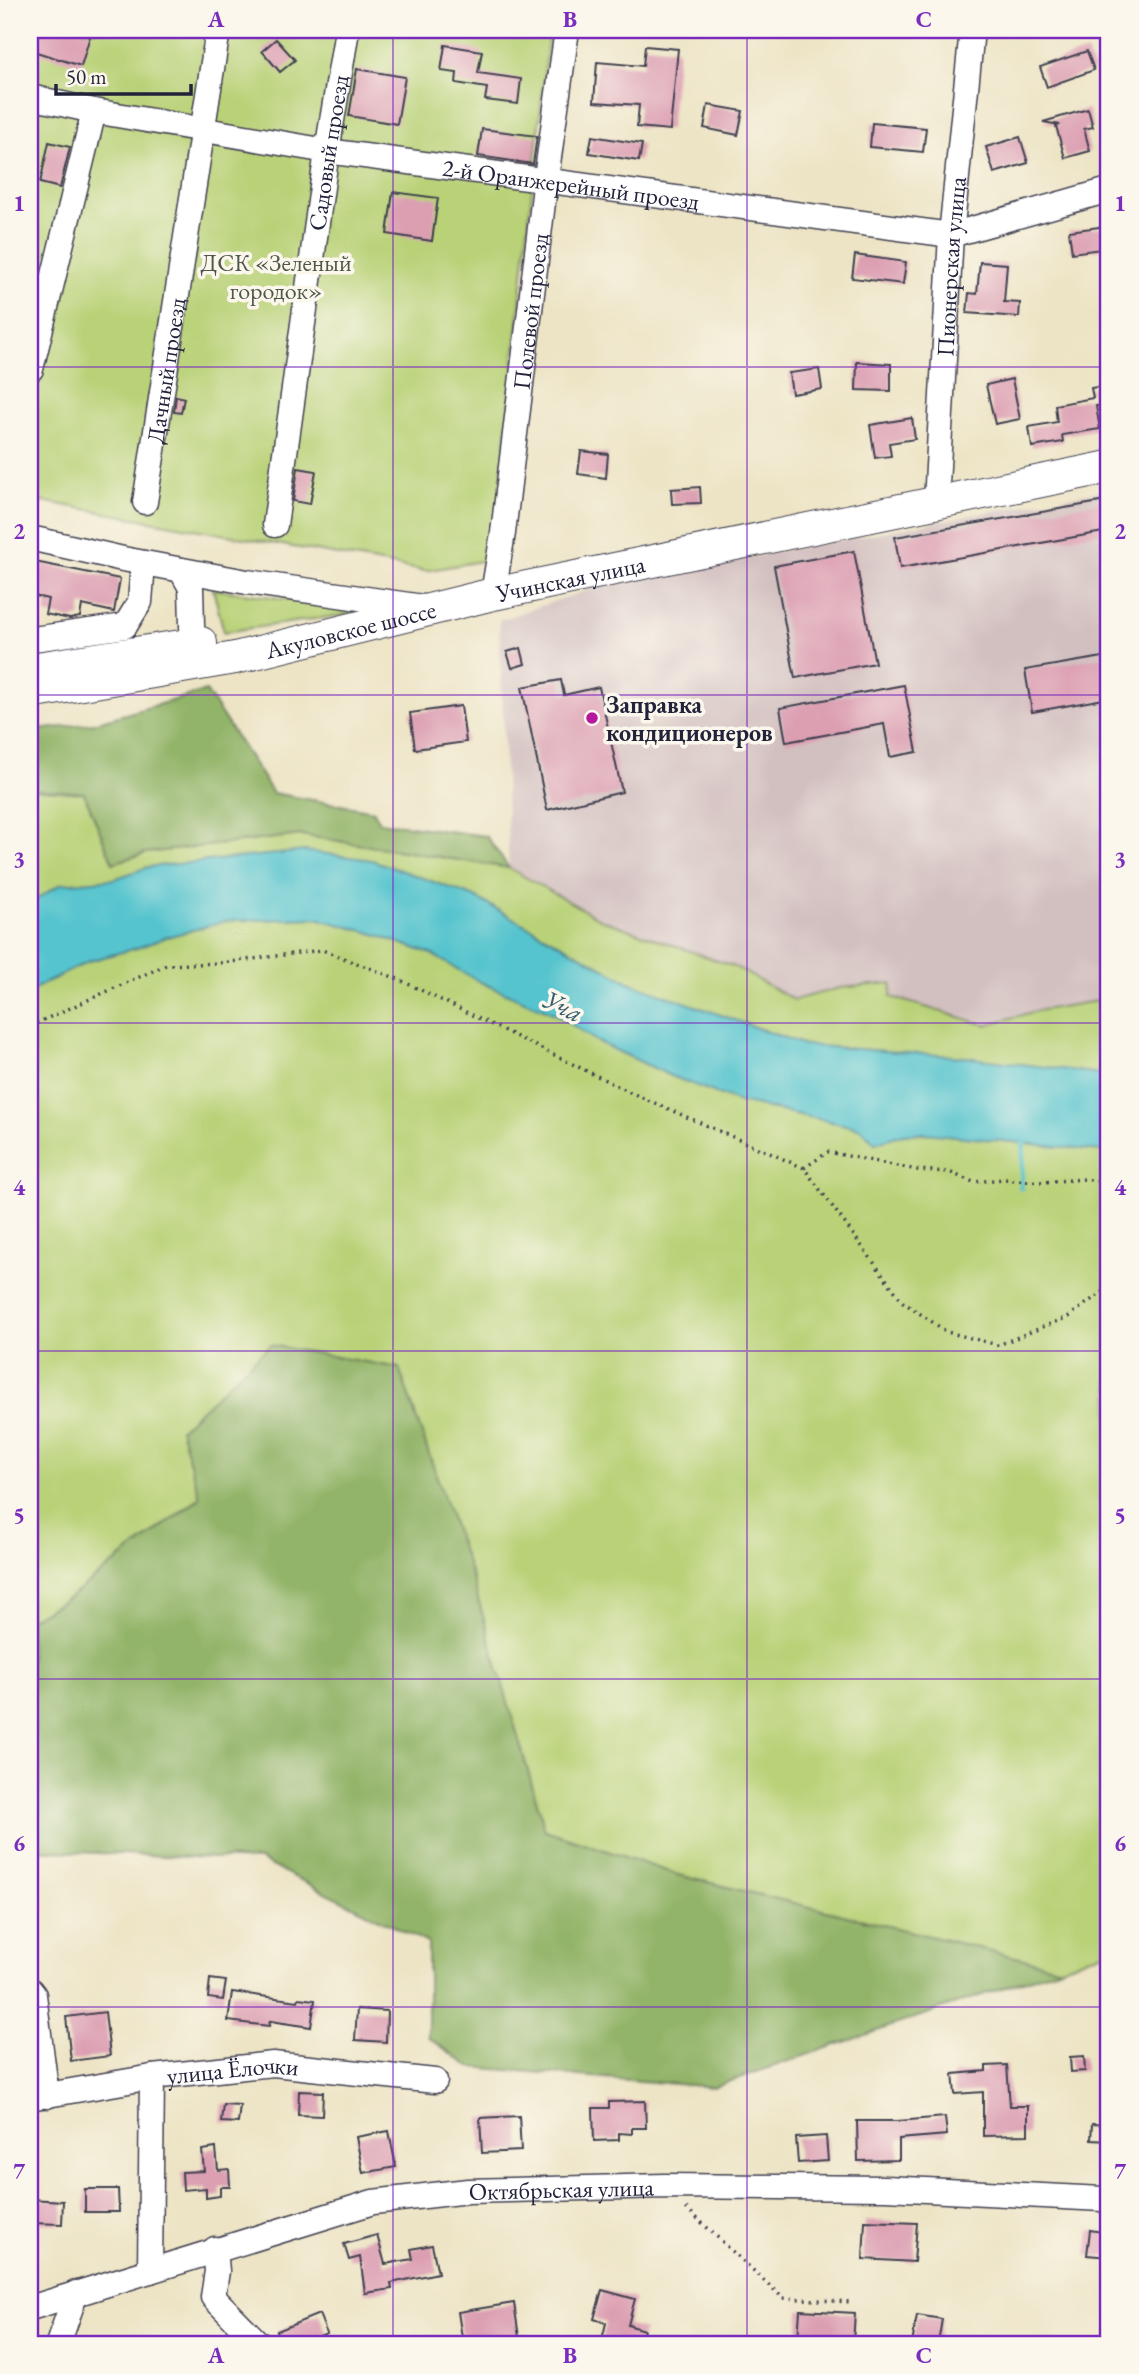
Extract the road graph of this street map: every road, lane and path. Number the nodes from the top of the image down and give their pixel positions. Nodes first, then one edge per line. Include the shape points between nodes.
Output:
1 (218, 30) edge
2 (347, 30) edge
3 (567, 30) edge
4 (972, 30) edge
5 (30, 97) edge
6 (94, 111) junction
7 (203, 130) junction
8 (327, 151) junction
9 (546, 178) junction
10 (1109, 190) edge
11 (951, 235) junction
12 (32, 369) dead end
13 (1109, 467) edge
14 (145, 502) dead end
15 (936, 502) junction
16 (275, 525) dead end
17 (30, 538) edge
18 (143, 563) junction
19 (181, 570) junction
20 (493, 594) junction
21 (434, 609) junction
22 (30, 637) edge
23 (192, 656) junction
24 (30, 669) edge
25 (30, 693) edge
26 (30, 1026) edge
27 (804, 1168) junction
28 (1109, 1184) edge
29 (1109, 1287) edge
30 (30, 1990) edge
31 (152, 2077) junction
32 (435, 2081) dead end
33 (38, 2097) edge
34 (664, 2186) junction
35 (1107, 2200) edge
36 (215, 2249) junction
37 (150, 2271) junction
38 (76, 2293) junction
39 (852, 2302) dead end
40 (30, 2308) edge
41 (58, 2344) edge
42 (259, 2344) edge

1 - 7 street, Дачный проезд
2 - 8 street, Садовый проезд
3 - 9 street, Полевой проезд
4 - 11 street, Пионерская улица
5 - 6 street, 2-й Оранжерейный проезд
6 - 7 street, 2-й Оранжерейный проезд
6 - 12 street
7 - 8 street, 2-й Оранжерейный проезд
7 - 14 street, Дачный проезд
8 - 9 street, 2-й Оранжерейный проезд
8 - 16 street, Садовый проезд
9 - 11 street, 2-й Оранжерейный проезд
9 - 20 street, Полевой проезд
10 - 11 street, 2-й Оранжерейный проезд
11 - 15 street, Пионерская улица
13 - 15 main road, Учинская улица
15 - 20 main road, Учинская улица
17 - 18 street, Учинская улица
18 - 19 street, Учинская улица
18 - 22 street via 140,602 125,626
19 - 21 street, Учинская улица
19 - 23 street via 191,588
20 - 21 main road, Учинская улица
21 - 23 main road, Акуловское шоссе via 235,659
23 - 24 main road, Акуловское шоссе
23 - 25 main road, Акуловское шоссе
26 - 27 path via 166,965 322,950 398,979 634,1094
27 - 28 path via 828,1152 949,1172 973,1182 1085,1179
27 - 29 path via 903,1302 947,1332 998,1345 1068,1317
30 - 33 street via 34,1995
31 - 32 street, улица Ёлочки via 273,2064
31 - 33 street, улица Ёлочки
31 - 37 street
34 - 35 street, Октябрьская улица via 886,2188
34 - 36 street, Октябрьская улица via 468,2191 373,2202
34 - 39 path via 783,2298
36 - 37 street, Октябрьская улица
36 - 42 street via 213,2297
37 - 38 street, Октябрьская улица
38 - 40 street, Октябрьская улица
38 - 41 street

